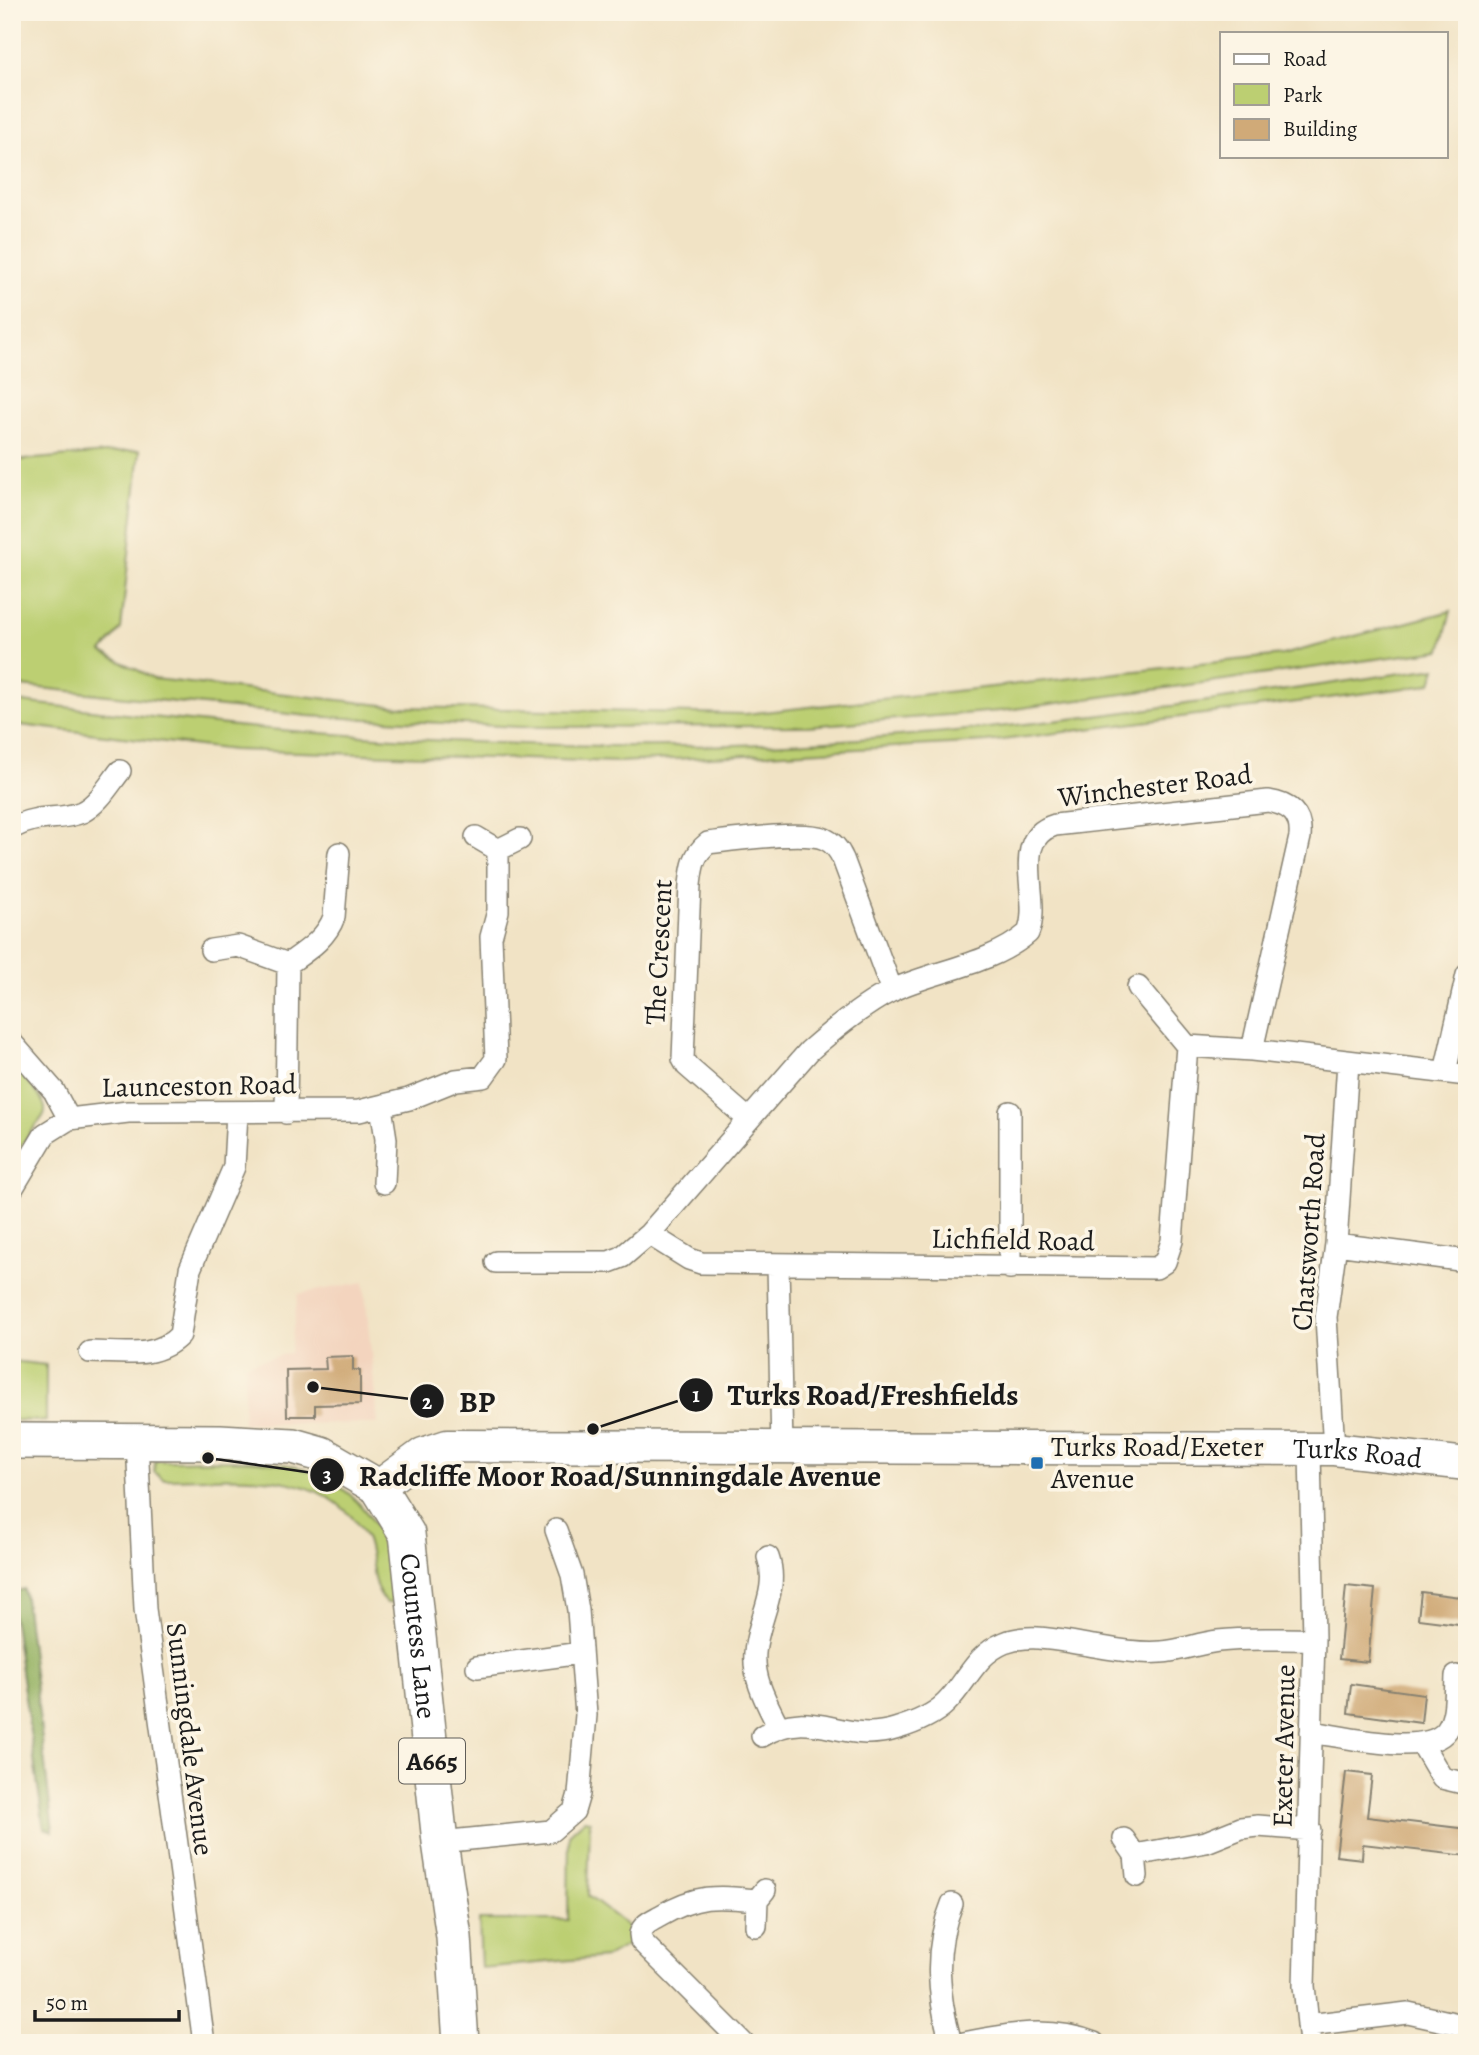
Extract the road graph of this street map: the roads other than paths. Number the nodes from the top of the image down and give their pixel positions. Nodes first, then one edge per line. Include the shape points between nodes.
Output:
1 (120, 771) dead end
2 (12, 828) edge
3 (476, 837) dead end
4 (520, 839) dead end
5 (498, 850) junction
6 (339, 853) dead end
7 (207, 952) dead end
8 (288, 964) junction
9 (1467, 975) edge
10 (1138, 987) dead end
11 (892, 991) junction
12 (12, 1043) edge
13 (1187, 1046) junction
14 (1252, 1050) junction
15 (1348, 1062) junction
16 (1445, 1072) junction
17 (1467, 1075) edge
18 (381, 1107) junction
19 (237, 1113) junction
20 (286, 1113) junction
21 (989, 1113) dead end
22 (69, 1119) junction
23 (748, 1119) junction
24 (384, 1186) dead end
25 (12, 1189) edge
26 (649, 1234) junction
27 (1336, 1244) junction
28 (1467, 1261) edge
29 (496, 1262) dead end
30 (778, 1264) junction
31 (1010, 1268) junction
32 (90, 1352) dead end
33 (12, 1441) edge
34 (137, 1441) junction
35 (782, 1448) junction
36 (1322, 1450) junction
37 (1467, 1464) edge
38 (378, 1487) junction
39 (556, 1530) dead end
40 (778, 1565) dead end
41 (1314, 1639) junction
42 (581, 1653) junction
43 (477, 1667) dead end
44 (1456, 1676) dead end
45 (1311, 1732) junction
46 (1422, 1744) junction
47 (1467, 1784) edge
48 (1310, 1829) junction
49 (440, 1842) junction
50 (1132, 1857) dead end
51 (953, 1902) dead end
52 (756, 1926) dead end
53 (1467, 2026) edge
54 (1309, 2034) edge
55 (204, 2043) edge
56 (461, 2043) edge
57 (741, 2043) edge
58 (951, 2043) edge
59 (964, 2043) edge
60 (1094, 2043) edge

1 - 2 street via 106,801 67,816 40,816
3 - 5 street
4 - 5 street
5 - 18 street, Launceston Road via 498,911 491,937 496,1042 492,1068 482,1077 456,1080
6 - 8 street via 328,882 331,926
7 - 8 street via 238,946
8 - 20 street
9 - 16 street
10 - 13 street
11 - 14 street, Winchester Road via 1000,951 1028,933 1034,909 1030,847 1044,828 1280,803 1295,813 1300,837
11 - 23 street, Winchester Road via 809,1051
11 - 23 street, The Crescent via 843,859 826,839 805,835 708,843 698,851 690,886 682,1050 687,1066
12 - 22 street via 54,1091
13 - 14 street
13 - 31 street, Lichfield Road via 1172,1241 1165,1262 1143,1270
14 - 15 street
15 - 16 street
15 - 27 street, Chatsworth Road
16 - 17 street
18 - 20 street, Launceston Road
18 - 24 street via 386,1139
19 - 20 street, Launceston Road
19 - 22 street, Launceston Road via 128,1112
19 - 32 street via 234,1167 190,1269 180,1335 152,1353 123,1343
21 - 31 street via 1017,1112
22 - 25 street, Launceston Road via 45,1134
23 - 26 street, Winchester Road
26 - 29 street, Winchester Road via 609,1262
26 - 30 street, Lichfield Road via 701,1263
27 - 28 street
27 - 36 street, Chatsworth Road via 1326,1317
30 - 31 street, Lichfield Road
30 - 35 street
33 - 34 main road, A665
34 - 38 main road, A665 via 293,1446 321,1454
34 - 55 street, Sunningdale Avenue via 145,1609
35 - 36 street, Turks Road
35 - 38 street, Turks Road via 447,1446 423,1454
36 - 37 street, Turks Road
36 - 41 street, Exeter Avenue
38 - 49 main road, Countess Lane / A665 via 407,1534
39 - 42 street via 573,1553
40 - 41 street via 754,1656 770,1731 810,1723 859,1733 895,1729 944,1705 975,1663 1007,1641 1027,1638 1164,1652 1221,1640
41 - 45 street, Exeter Avenue
42 - 43 street via 504,1656
42 - 49 street via 585,1738 574,1811 551,1831
44 - 46 street via 1447,1730 1433,1742
45 - 46 street
45 - 48 street, Exeter Avenue
46 - 47 street via 1442,1778
48 - 50 street via 1241,1828 1206,1842
48 - 54 street, Exeter Avenue via 1304,1986
49 - 56 main road, Countess Lane / A665 via 454,1937
51 - 58 street via 942,1931 939,1970
52 - 57 street via 762,1894 710,1895 646,1924 640,1934 641,1941
53 - 54 street via 1408,2013
59 - 60 street via 1032,2032 1058,2032

